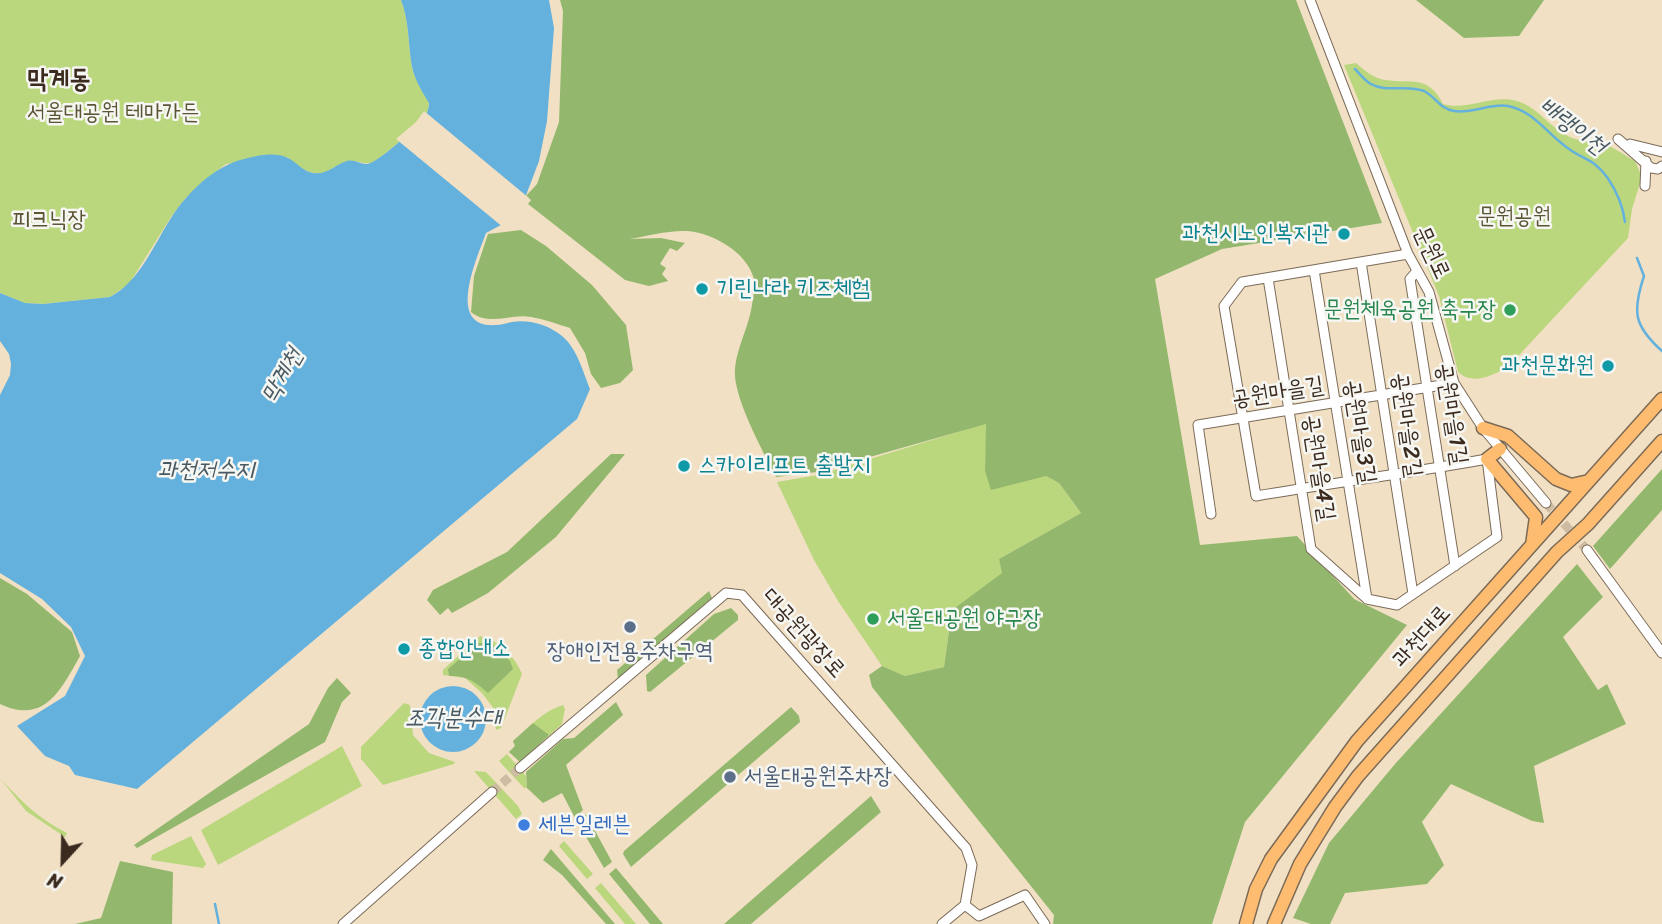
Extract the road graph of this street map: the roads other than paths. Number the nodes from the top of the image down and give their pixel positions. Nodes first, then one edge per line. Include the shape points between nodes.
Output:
1 (1310, 0) edge
2 (1659, 152) edge
3 (1646, 163) junction
4 (1658, 168) edge
5 (1662, 179) edge
6 (1408, 254) junction
7 (1361, 262) junction
8 (1314, 270) junction
9 (1417, 271) junction
10 (1268, 278) junction
11 (1454, 383) junction
12 (1427, 388) junction
13 (1382, 395) junction
14 (1662, 399) edge
15 (1335, 403) junction
16 (1289, 411) junction
17 (1243, 418) junction
18 (1483, 428) junction
19 (1662, 441) edge
20 (1500, 449) junction
21 (1487, 459) junction
22 (1440, 467) junction
23 (1393, 474) junction
24 (1590, 481) junction
25 (1347, 482) junction
26 (1302, 488) junction
27 (1546, 503) tunnel mouth
28 (1211, 514) dead end
29 (1532, 545) junction
30 (1587, 550) tunnel mouth
31 (1455, 566) junction
32 (1413, 594) junction
33 (1367, 599) junction
34 (1662, 653) edge
35 (520, 768) tunnel mouth
36 (492, 792) tunnel mouth
37 (965, 905) junction
38 (343, 924) edge
39 (942, 924) edge
40 (1045, 924) edge
41 (1246, 924) edge
42 (1274, 924) edge

1 - 6 street, 문원로
2 - 3 street via 1646,158
2 - 3 street via 1618,139
3 - 4 street
3 - 4 street via 1645,186
4 - 5 street
6 - 7 street
6 - 9 street, 문원로
7 - 8 street
7 - 13 street, 공원마을2길
8 - 10 street
8 - 15 street, 공원마을3길
9 - 11 street, 문원로 via 1429,292
9 - 12 street, 공원마을1길 via 1410,279
10 - 16 street, 공원마을4길
10 - 17 street via 1242,282 1224,306
11 - 12 street, 공원마을길
11 - 18 street, 문원로
12 - 13 street, 공원마을길
12 - 22 street, 공원마을1길
13 - 15 street, 공원마을길
13 - 23 street, 공원마을2길
14 - 24 highway, 과천대로
15 - 16 street, 공원마을길
15 - 25 street, 공원마을3길
16 - 17 street, 공원마을길
16 - 26 street, 공원마을4길
17 - 26 street via 1256,496
17 - 28 street, 공원마을길 via 1198,425
18 - 20 street, 문원로
18 - 24 highway via 1508,436 1556,479 1571,485
19 - 42 highway, 과천대로 via 1359,776 1310,846
20 - 21 highway
20 - 27 street, 문원로
21 - 22 street
21 - 29 highway via 1536,517
21 - 31 street via 1497,537
22 - 23 street
22 - 31 street, 공원마을1길
23 - 25 street
23 - 32 street, 공원마을2길
24 - 29 highway, 과천대로
25 - 26 street
25 - 33 street, 공원마을3길
26 - 33 street, 공원마을4길 via 1311,549
29 - 41 highway, 과천대로 via 1324,783 1270,859
30 - 34 street
31 - 32 street
32 - 33 street via 1397,605
35 - 37 street, 대공원광장로 via 726,593 742,595 966,848 972,865
36 - 38 street
37 - 39 street
37 - 40 street via 979,916 1025,895

